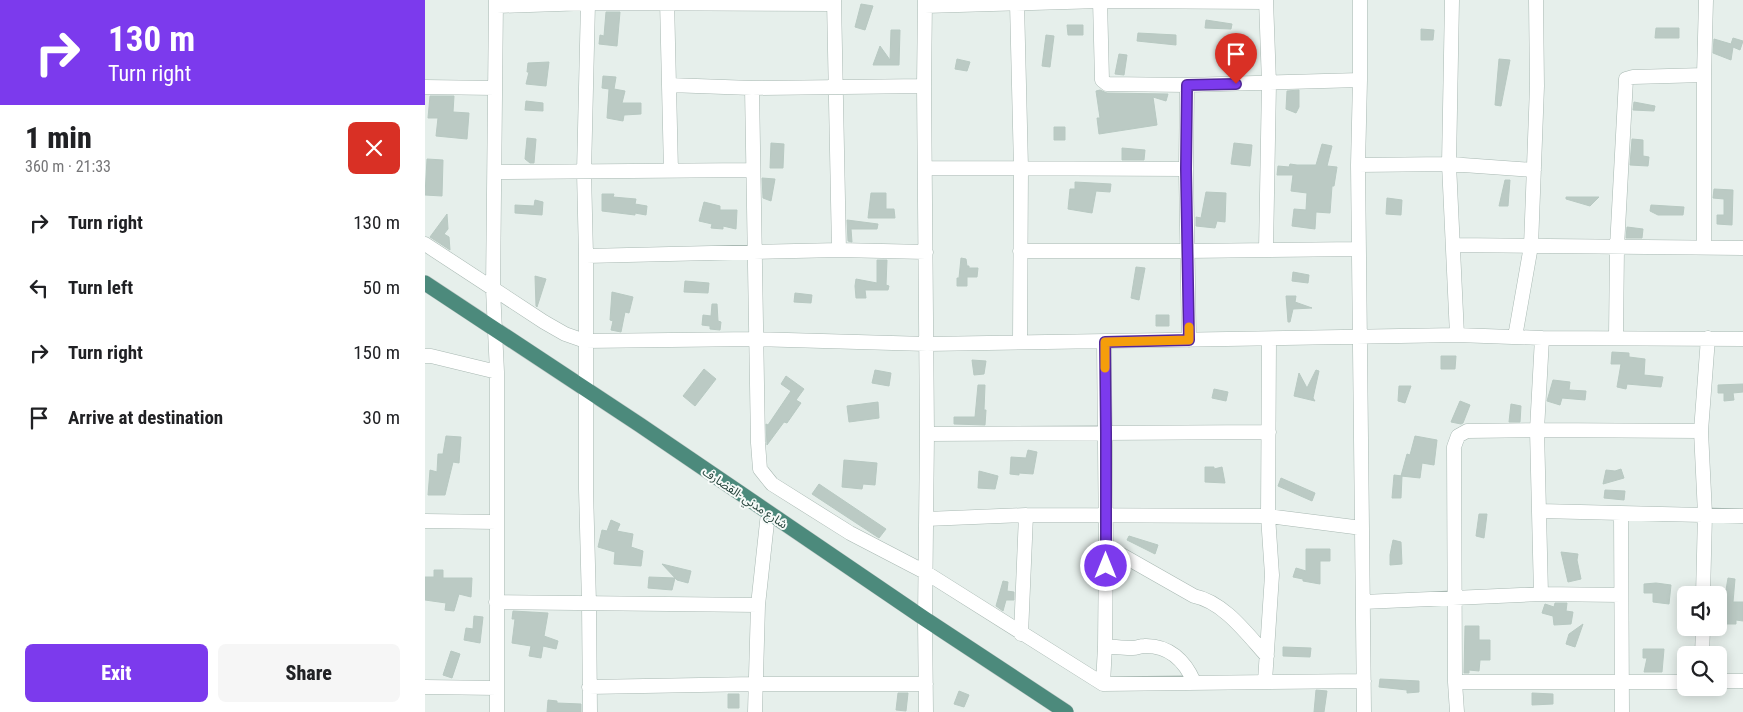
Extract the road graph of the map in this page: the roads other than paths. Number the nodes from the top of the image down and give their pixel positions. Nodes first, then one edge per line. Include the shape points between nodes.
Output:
1 (1100, 0) edge
2 (1361, 0) edge
3 (1452, 0) edge
4 (1536, 0) edge
5 (1706, 0) edge
6 (667, 1) edge
7 (1266, 1) edge
8 (834, 2) edge
9 (496, 3) edge
10 (588, 3) junction
11 (925, 3) edge
12 (1017, 3) junction
13 (1704, 75) junction
14 (1360, 80) junction
15 (1269, 83) junction
16 (669, 85) junction
17 (1187, 85) junction
18 (925, 86) junction
19 (425, 87) edge
20 (835, 87) junction
21 (495, 88) junction
22 (752, 88) junction
23 (1449, 164) junction
24 (1358, 165) junction
25 (926, 168) junction
26 (1021, 168) junction
27 (1186, 169) junction
28 (671, 170) junction
29 (753, 170) junction
30 (1534, 170) junction
31 (495, 172) junction
32 (584, 172) junction
33 (425, 244) edge
34 (1453, 245) junction
35 (1531, 246) junction
36 (1617, 247) junction
37 (1703, 248) junction
38 (1743, 248) edge
39 (1359, 249) junction
40 (839, 250) junction
41 (1266, 250) junction
42 (755, 251) junction
43 (1020, 251) junction
44 (926, 252) junction
45 (1187, 252) junction
46 (586, 256) junction
47 (425, 283) edge
48 (493, 289) junction
49 (495, 329) junction
50 (1457, 335) junction
51 (1515, 337) junction
52 (1616, 337) junction
53 (1360, 338) junction
54 (1542, 338) junction
55 (1708, 338) junction
56 (755, 339) junction
57 (1743, 339) edge
58 (1189, 340) junction
59 (1269, 340) junction
60 (585, 341) junction
61 (1019, 342) junction
62 (1105, 342) junction
63 (927, 344) junction
64 (425, 356) edge
65 (497, 372) junction
66 (586, 390) junction
67 (1537, 430) junction
68 (1701, 431) junction
69 (1269, 432) junction
70 (1106, 433) junction
71 (927, 434) junction
72 (1540, 511) junction
73 (768, 513) junction
74 (1621, 514) junction
75 (1705, 514) junction
76 (1026, 516) junction
77 (1268, 516) junction
78 (1743, 516) edge
79 (1105, 517) junction
80 (926, 519) junction
81 (425, 521) edge
82 (497, 522) junction
83 (1362, 528) junction
84 (1106, 546) junction
85 (925, 572) junction
86 (1703, 586) edge
87 (1541, 594) junction
88 (1621, 595) junction
89 (1454, 598) junction
90 (496, 602) junction
91 (1363, 602) junction
92 (589, 603) junction
93 (758, 605) junction
94 (925, 619) junction
95 (1021, 634) junction
96 (1105, 646) junction
97 (1267, 656) junction
98 (1265, 681) junction
99 (1364, 681) junction
100 (1727, 681) edge
101 (1743, 681) edge
102 (1194, 682) junction
103 (1455, 682) junction
104 (1621, 682) junction
105 (1677, 682) edge
106 (755, 684) junction
107 (926, 684) junction
108 (1103, 684) junction
109 (425, 687) edge
110 (589, 687) junction
111 (497, 688) junction
112 (497, 712) edge
113 (590, 712) edge
114 (755, 712) edge
115 (926, 712) edge
116 (1066, 712) edge
117 (1363, 712) edge
118 (1457, 712) edge
119 (1622, 712) edge

1 - 7 street
1 - 12 street
1 - 17 street via 1104,82
2 - 14 street
3 - 23 street
4 - 30 street
5 - 13 street
6 - 8 street
6 - 10 street
6 - 16 street
7 - 15 street
8 - 20 street
9 - 10 street
9 - 21 street
10 - 32 street
11 - 12 street
11 - 18 street
12 - 26 street
13 - 36 street via 1626,79
13 - 37 street
14 - 15 street
14 - 24 street
15 - 17 street
15 - 41 street
16 - 22 street
16 - 28 street
17 - 27 street
18 - 20 street
18 - 25 street
19 - 21 street
20 - 22 street
20 - 40 street
21 - 31 street
22 - 29 street
23 - 24 street
23 - 30 street
23 - 34 street
24 - 39 street
25 - 26 street
25 - 44 street
26 - 27 street
26 - 43 street
27 - 45 street
28 - 29 street
28 - 32 street
29 - 42 street
30 - 35 street
31 - 32 street
31 - 48 street
32 - 46 street
33 - 48 street
34 - 35 street
34 - 50 street
35 - 36 street
35 - 51 street
36 - 37 street
36 - 52 street
37 - 38 street
39 - 41 street
39 - 53 street
40 - 42 street
40 - 44 street
41 - 45 street
42 - 46 street
42 - 56 street
43 - 45 street
43 - 61 street
44 - 63 street
45 - 58 street
46 - 60 street
47 - 49 highway, شارع مدني -القضارف
48 - 49 street
48 - 60 street via 565,334
49 - 65 street
49 - 66 highway, شارع مدني -القضارف
50 - 51 street
50 - 53 street
51 - 54 street
52 - 54 street
52 - 55 street
53 - 59 street
53 - 83 street
54 - 67 street
55 - 57 street
55 - 68 street
56 - 60 street
56 - 63 street
56 - 85 street via 760,469 772,484 849,533
58 - 59 street
58 - 62 street
59 - 69 street
60 - 66 street
61 - 62 street
61 - 63 street
62 - 70 street
63 - 71 street
64 - 65 street
65 - 82 street
66 - 73 highway, شارع مدني -القضارف
66 - 92 street
67 - 68 street
67 - 72 street
67 - 89 street via 1467,431 1458,436 1454,447
68 - 75 street
69 - 70 street
69 - 77 street
70 - 71 street
70 - 79 street
71 - 80 street
72 - 74 street
72 - 87 street
73 - 93 street
73 - 94 highway, شارع مدني -القضارف
74 - 75 street
74 - 88 street
75 - 78 street
75 - 86 street
76 - 79 street
76 - 80 street
76 - 95 street
77 - 79 street
77 - 83 street
77 - 97 street via 1272,575
79 - 84 street
80 - 85 street
81 - 82 street
82 - 90 street
83 - 91 street
84 - 96 street
84 - 97 street via 1212,603
85 - 94 street
85 - 95 street
87 - 88 street
87 - 89 street
88 - 104 street
89 - 91 street
89 - 103 street
90 - 92 street
90 - 111 street
91 - 99 street
92 - 93 street
92 - 110 street
93 - 106 street
94 - 107 street
94 - 116 highway, شارع مدني -القضارف
95 - 108 street
96 - 102 street via 1155,647 1169,651 1189,670
96 - 108 street
97 - 98 street
98 - 99 street
98 - 102 street
99 - 117 street
100 - 101 street
102 - 108 street
103 - 104 street
103 - 118 street
104 - 105 street
104 - 119 street
106 - 107 street
106 - 110 street
106 - 114 street
107 - 115 street
109 - 111 street
110 - 113 street
111 - 112 street

